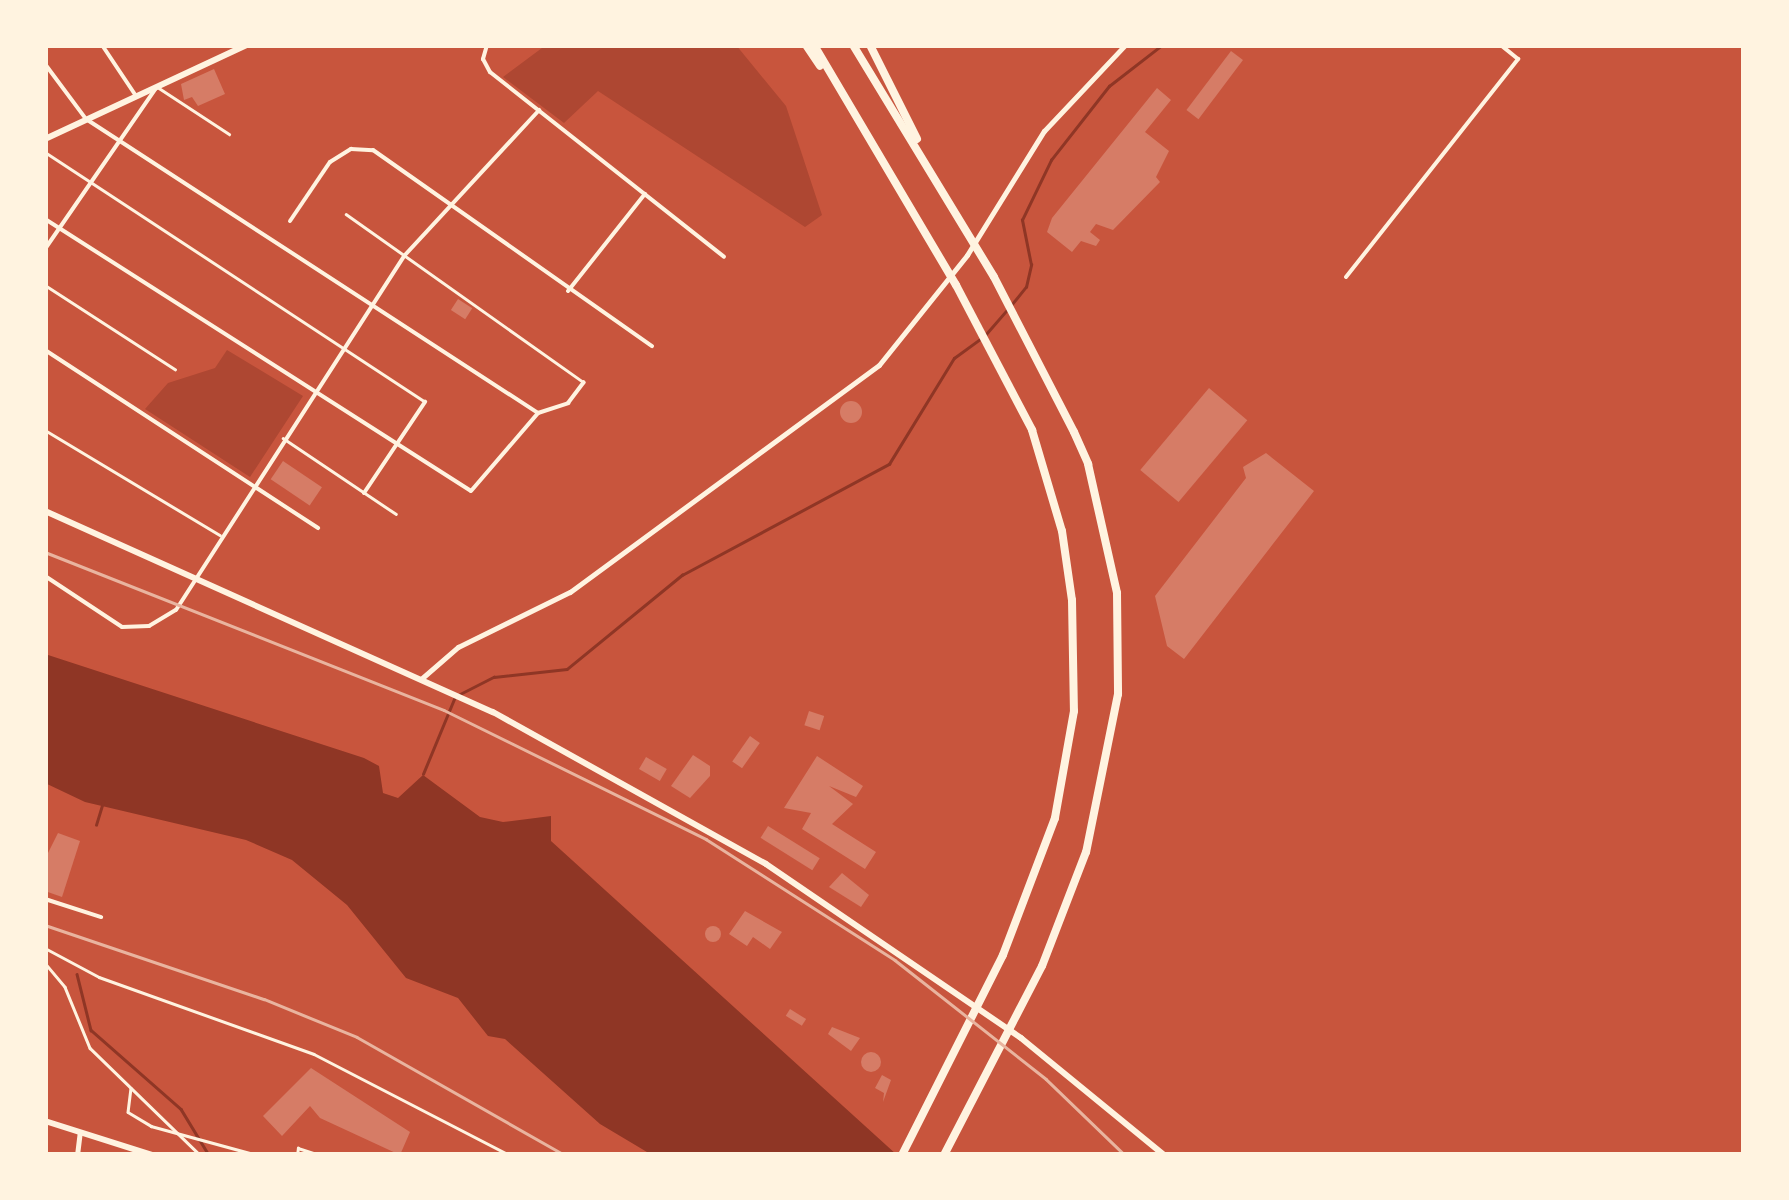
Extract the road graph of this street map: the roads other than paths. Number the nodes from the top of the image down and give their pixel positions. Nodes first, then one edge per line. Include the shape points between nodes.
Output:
1 (102, 45) edge
2 (247, 45) edge
3 (487, 45) edge
4 (810, 45) edge
5 (853, 45) edge
6 (870, 45) edge
7 (1124, 45) edge
8 (1502, 45) edge
9 (45, 64) edge
10 (157, 87) junction
11 (136, 96) junction
12 (539, 110) junction
13 (86, 119) junction
14 (229, 134) dead end
15 (122, 136) junction
16 (45, 139) edge
17 (45, 152) edge
18 (934, 175) junction
19 (91, 182) junction
20 (645, 194) junction
21 (448, 206) junction
22 (346, 214) dead end
23 (45, 218) edge
24 (290, 221) dead end
25 (59, 228) junction
26 (45, 249) edge
27 (404, 256) junction
28 (724, 257) dead end
29 (1346, 277) dead end
30 (45, 285) edge
31 (568, 292) junction
32 (374, 300) junction
33 (652, 346) dead end
34 (342, 347) junction
35 (45, 350) edge
36 (174, 369) dead end
37 (584, 382) joint
38 (313, 392) junction
39 (425, 402) joint
40 (538, 413) junction
41 (45, 430) edge
42 (283, 438) junction
43 (394, 446) junction
44 (252, 485) junction
45 (364, 493) junction
46 (45, 511) edge
47 (396, 514) dead end
48 (318, 528) dead end
49 (220, 536) junction
50 (45, 576) edge
51 (194, 581) junction
52 (421, 679) junction
53 (45, 899) edge
54 (100, 917) dead end
55 (45, 1121) edge
56 (80, 1132) junction
57 (78, 1155) edge
58 (152, 1155) edge
59 (297, 1155) edge
60 (320, 1155) edge
61 (902, 1155) edge
62 (944, 1155) edge
63 (1164, 1155) edge

1 - 11 street
2 - 10 main road
3 - 12 street via 483,58 490,72
4 - 61 highway via 904,198 1032,430 1062,532 1075,644 1074,712 1056,818 1003,955
5 - 18 highway
6 - 18 highway
7 - 52 street via 1052,120 967,255 878,366 591,577 452,650
8 - 29 street via 1518,59
9 - 13 street
10 - 11 main road
10 - 14 lane
10 - 15 street
11 - 13 main road
12 - 20 street
12 - 21 street
13 - 15 street
13 - 16 main road
15 - 19 street
15 - 32 street
17 - 19 lane
18 - 62 highway via 1088,464 1117,593 1118,694 1094,822 1054,939
19 - 25 street
19 - 34 lane
20 - 28 street
20 - 31 street
21 - 24 street via 373,150 350,149 330,162
21 - 27 street
21 - 31 street
22 - 27 lane
23 - 25 street
25 - 26 street
25 - 38 street
27 - 32 street
27 - 37 lane
30 - 36 lane
31 - 33 street
32 - 34 street
32 - 40 street
34 - 38 street
34 - 39 lane
35 - 44 street
37 - 40 street via 568,403
38 - 42 street
38 - 43 street
39 - 43 street
40 - 43 street via 471,491
41 - 49 lane
42 - 44 street
42 - 45 lane
43 - 45 street
44 - 48 street
44 - 49 street
45 - 47 lane
46 - 51 main road
49 - 51 street
50 - 51 street via 122,627 149,626 172,614
51 - 52 main road
52 - 63 main road via 796,882 1021,1038
53 - 54 street
55 - 56 main road
56 - 57 street
56 - 58 main road
59 - 60 lane via 298,1148

